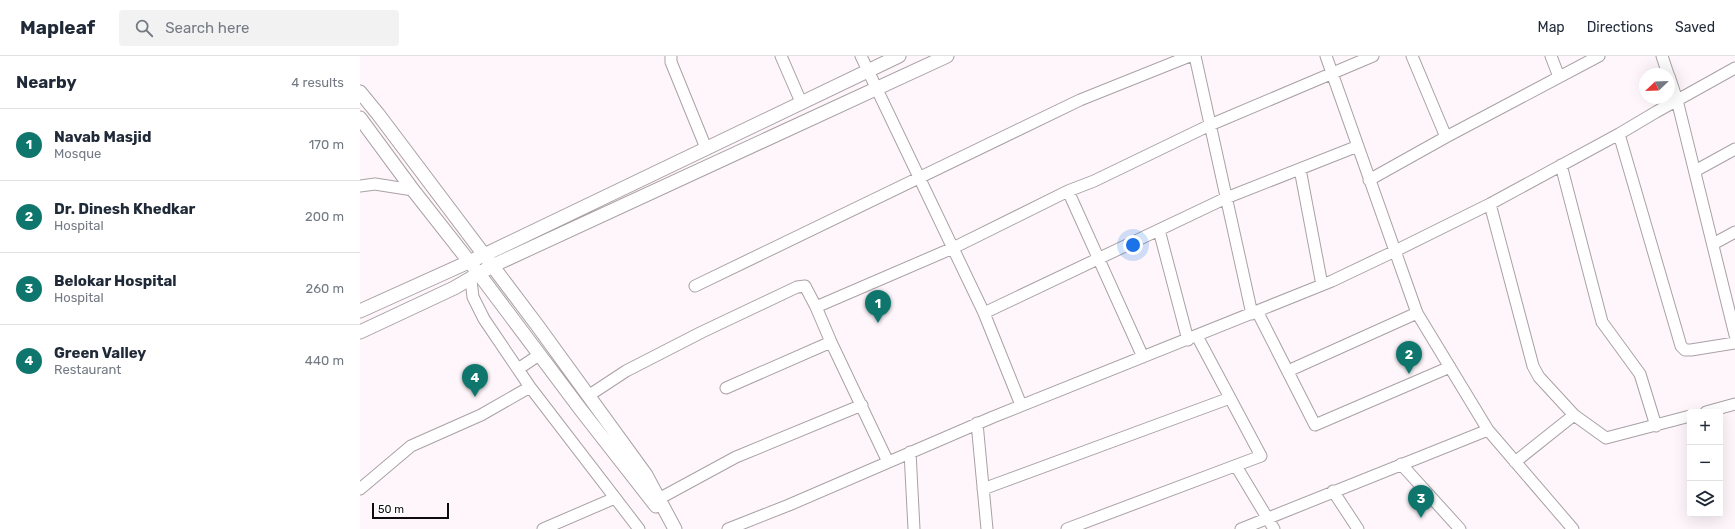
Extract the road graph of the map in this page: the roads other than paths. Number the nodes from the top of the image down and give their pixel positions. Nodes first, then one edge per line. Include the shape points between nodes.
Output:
1 (671, 56) edge
2 (781, 56) edge
3 (861, 56) edge
4 (899, 56) edge
5 (948, 56) edge
6 (1190, 56) edge
7 (1195, 56) edge
8 (1326, 56) edge
9 (1373, 56) edge
10 (1412, 56) edge
11 (1551, 56) edge
12 (1599, 56) edge
13 (1662, 56) edge
14 (1666, 68) edge
15 (1735, 68) edge
16 (868, 70) junction
17 (1332, 73) junction
18 (1559, 77) junction
19 (876, 88) junction
20 (360, 92) edge
21 (1675, 94) edge
22 (1677, 100) junction
23 (801, 102) junction
24 (360, 118) edge
25 (1210, 126) junction
26 (1619, 134) junction
27 (1446, 137) junction
28 (1358, 146) junction
29 (706, 148) junction
30 (1735, 149) edge
31 (1561, 165) junction
32 (1300, 169) junction
33 (1695, 171) junction
34 (919, 177) junction
35 (1369, 180) junction
36 (360, 186) edge
37 (413, 190) junction
38 (1068, 191) junction
39 (1226, 198) junction
40 (1490, 204) junction
41 (1159, 230) junction
42 (1735, 232) edge
43 (1713, 244) junction
44 (953, 248) junction
45 (1395, 252) junction
46 (484, 255) junction
47 (1097, 258) junction
48 (469, 261) junction
49 (492, 266) junction
50 (475, 277) junction
51 (1322, 285) junction
52 (695, 286) dead end
53 (816, 307) junction
54 (360, 311) edge
55 (984, 313) junction
56 (1255, 313) junction
57 (1416, 313) junction
58 (360, 332) edge
59 (1735, 335) edge
60 (1192, 338) junction
61 (831, 342) junction
62 (1735, 344) edge
63 (539, 355) junction
64 (1143, 358) junction
65 (1450, 367) junction
66 (518, 369) junction
67 (1288, 371) junction
68 (530, 387) junction
69 (726, 388) dead end
70 (588, 396) junction
71 (1230, 398) junction
72 (1735, 404) edge
73 (862, 405) junction
74 (1021, 405) junction
75 (1717, 409) edge
76 (1574, 415) junction
77 (1687, 417) edge
78 (977, 423) junction
79 (1656, 426) junction
80 (1488, 430) junction
81 (910, 452) junction
82 (888, 462) junction
83 (1515, 462) junction
84 (1401, 464) junction
85 (1236, 466) junction
86 (360, 489) edge
87 (983, 489) junction
88 (1333, 491) junction
89 (615, 498) junction
90 (656, 501) junction
91 (1267, 518) junction
92 (672, 524) edge
93 (543, 529) edge
94 (638, 529) edge
95 (728, 529) edge
96 (914, 529) edge
97 (987, 529) edge
98 (1067, 529) edge
99 (1241, 529) edge
100 (1274, 529) edge
101 (1358, 529) edge
102 (1460, 529) edge
103 (1573, 529) edge

1 - 29 street via 671,62
2 - 23 street
3 - 16 street
4 - 16 main road
5 - 19 main road
6 - 34 street via 1080,100
7 - 25 street
8 - 17 street
9 - 17 street
10 - 27 street
11 - 18 street
12 - 18 street
13 - 14 street
15 - 22 street
16 - 19 street
16 - 23 main road
17 - 25 street
17 - 28 street
18 - 27 street
19 - 34 street
19 - 49 main road
20 - 46 main road
21 - 22 street
22 - 26 street
22 - 33 street
23 - 29 main road
24 - 37 main road
25 - 38 street
25 - 39 street
26 - 31 street
26 - 62 street via 1681,346 1685,350 1691,350
27 - 35 street
28 - 32 street
28 - 35 street
29 - 46 main road
30 - 33 street
31 - 40 street
31 - 79 street via 1602,322 1640,374
32 - 39 street
32 - 51 street
33 - 43 street
34 - 44 street
34 - 52 street
35 - 45 street
36 - 37 street via 376,184
37 - 48 main road
38 - 44 street
38 - 47 street
39 - 41 street
39 - 56 street
40 - 45 street
40 - 76 street via 1533,366
41 - 47 street
41 - 60 street
42 - 43 street
43 - 59 street
44 - 53 street
44 - 55 street
45 - 51 street
45 - 57 street
46 - 48 main road
46 - 49 main road
47 - 55 street
47 - 64 street
48 - 50 main road
48 - 54 main road
49 - 50 main road
49 - 70 main road
50 - 58 main road
50 - 63 main road
50 - 66 street via 473,297 478,308
51 - 56 street
53 - 61 street
53 - 70 street via 807,289 801,286 626,371
55 - 74 street
56 - 60 street
56 - 67 street
57 - 65 street
57 - 67 street
60 - 64 street
60 - 71 street
61 - 69 street
61 - 73 street
63 - 66 street
63 - 90 main road
64 - 74 street
65 - 67 street via 1315,425
65 - 80 street
66 - 68 street
68 - 86 street via 481,415 411,446
68 - 89 street
70 - 90 main road via 646,475
71 - 85 street via 1261,456
71 - 87 street
72 - 75 street
73 - 82 street
73 - 90 street via 736,457
74 - 78 street
76 - 79 street via 1606,438
76 - 83 street
77 - 79 street
78 - 81 street
78 - 87 street
80 - 83 street
80 - 84 street
81 - 82 street
81 - 96 street
82 - 95 street
83 - 103 street
84 - 88 street
84 - 102 street
85 - 91 street
85 - 98 street
87 - 97 street
88 - 91 street
88 - 101 street
89 - 93 street
89 - 94 street
90 - 92 main road
91 - 99 street
91 - 100 street

